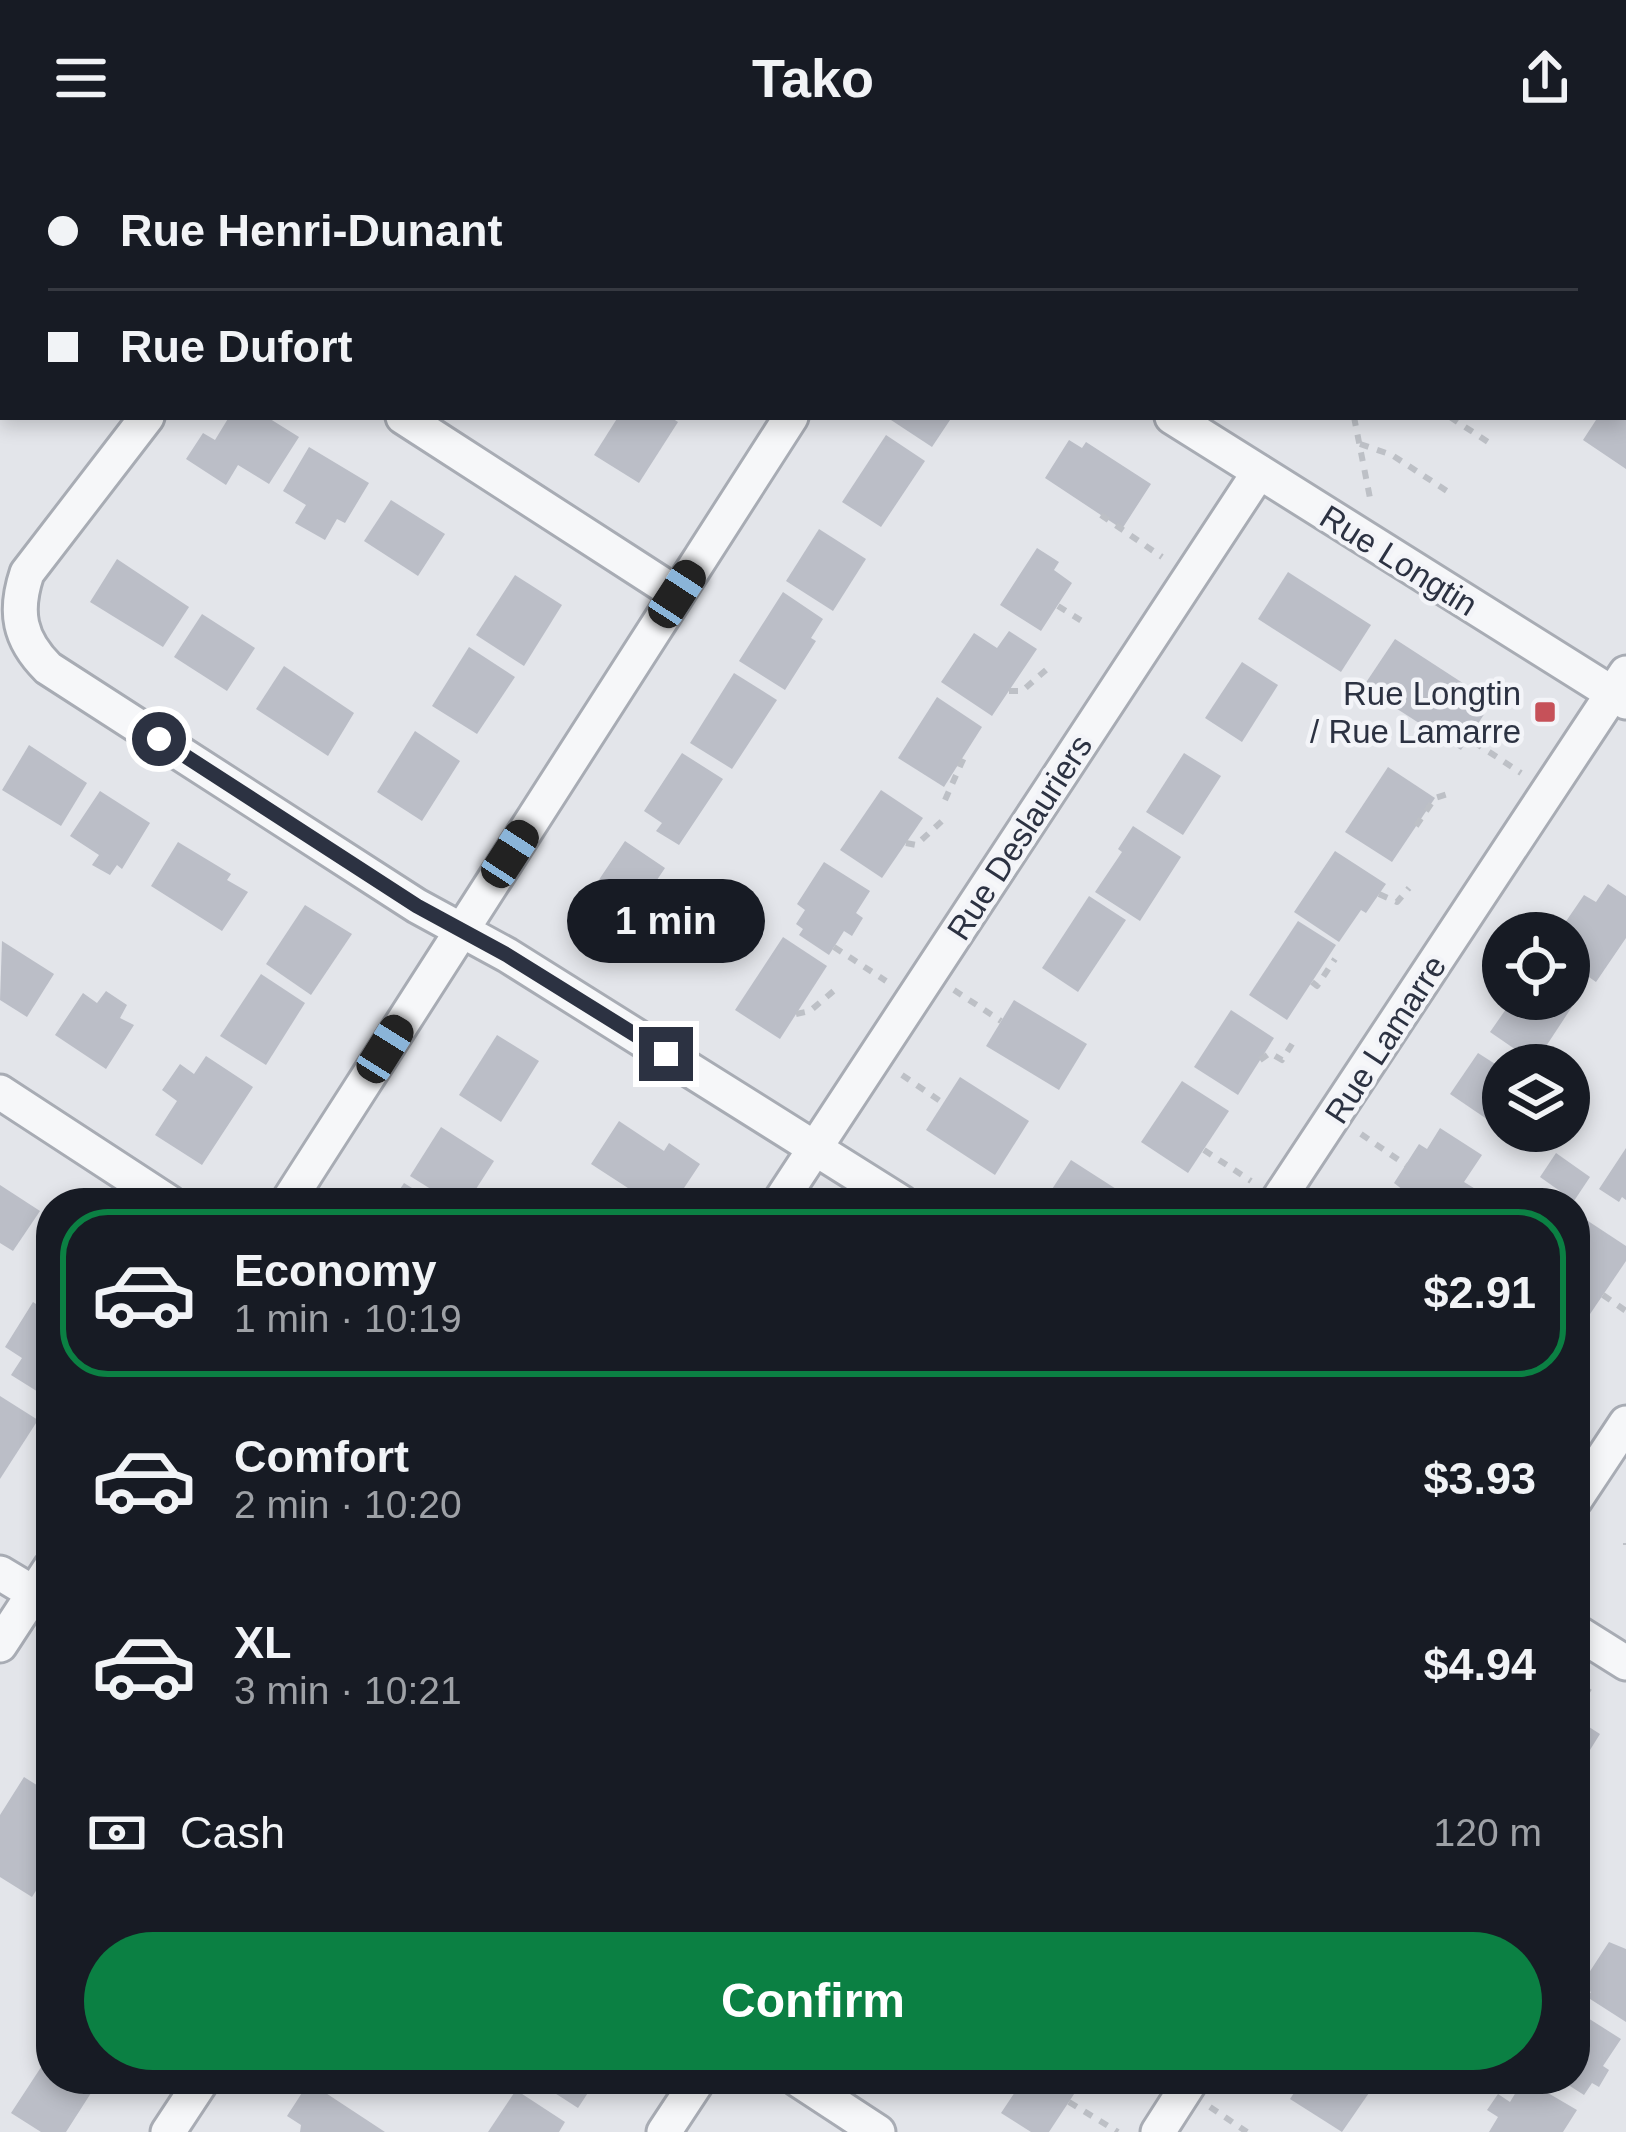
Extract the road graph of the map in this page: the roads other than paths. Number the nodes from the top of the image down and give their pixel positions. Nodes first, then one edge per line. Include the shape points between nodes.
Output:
1 (145, 420) edge
2 (408, 420) edge
3 (789, 420) edge
4 (1177, 420) edge
5 (1259, 472) junction
6 (677, 594) junction
7 (1622, 690) edge
8 (462, 930) junction
9 (0, 1092) edge
10 (816, 1147) junction
11 (147, 1188) edge
12 (297, 1188) edge
13 (789, 1188) edge
14 (879, 1188) edge
15 (1267, 1188) edge
16 (1626, 1423) edge
17 (1590, 1477) edge
18 (0, 1573) edge
19 (36, 1585) edge
20 (36, 1599) edge
21 (1590, 1640) edge
22 (0, 1645) edge
23 (1626, 1663) edge
24 (192, 2094) edge
25 (689, 2094) edge
26 (820, 2094) edge
27 (1198, 2094) edge
28 (168, 2132) edge
29 (664, 2132) edge
30 (878, 2132) edge
31 (1158, 2132) edge

1 - 8 street via 27,573 24,639 48,668
2 - 6 street
3 - 6 street
4 - 5 street, Rue Longtin
5 - 7 street, Rue Longtin
5 - 10 street, Rue Deslauriers
6 - 8 street
7 - 15 street, Rue Lamarre
8 - 10 street
8 - 12 street
9 - 11 street
10 - 13 street, Rue Deslauriers
10 - 14 street
16 - 17 street
18 - 19 street
20 - 22 street
21 - 23 street
24 - 28 street
25 - 29 street
26 - 30 street
27 - 31 street

